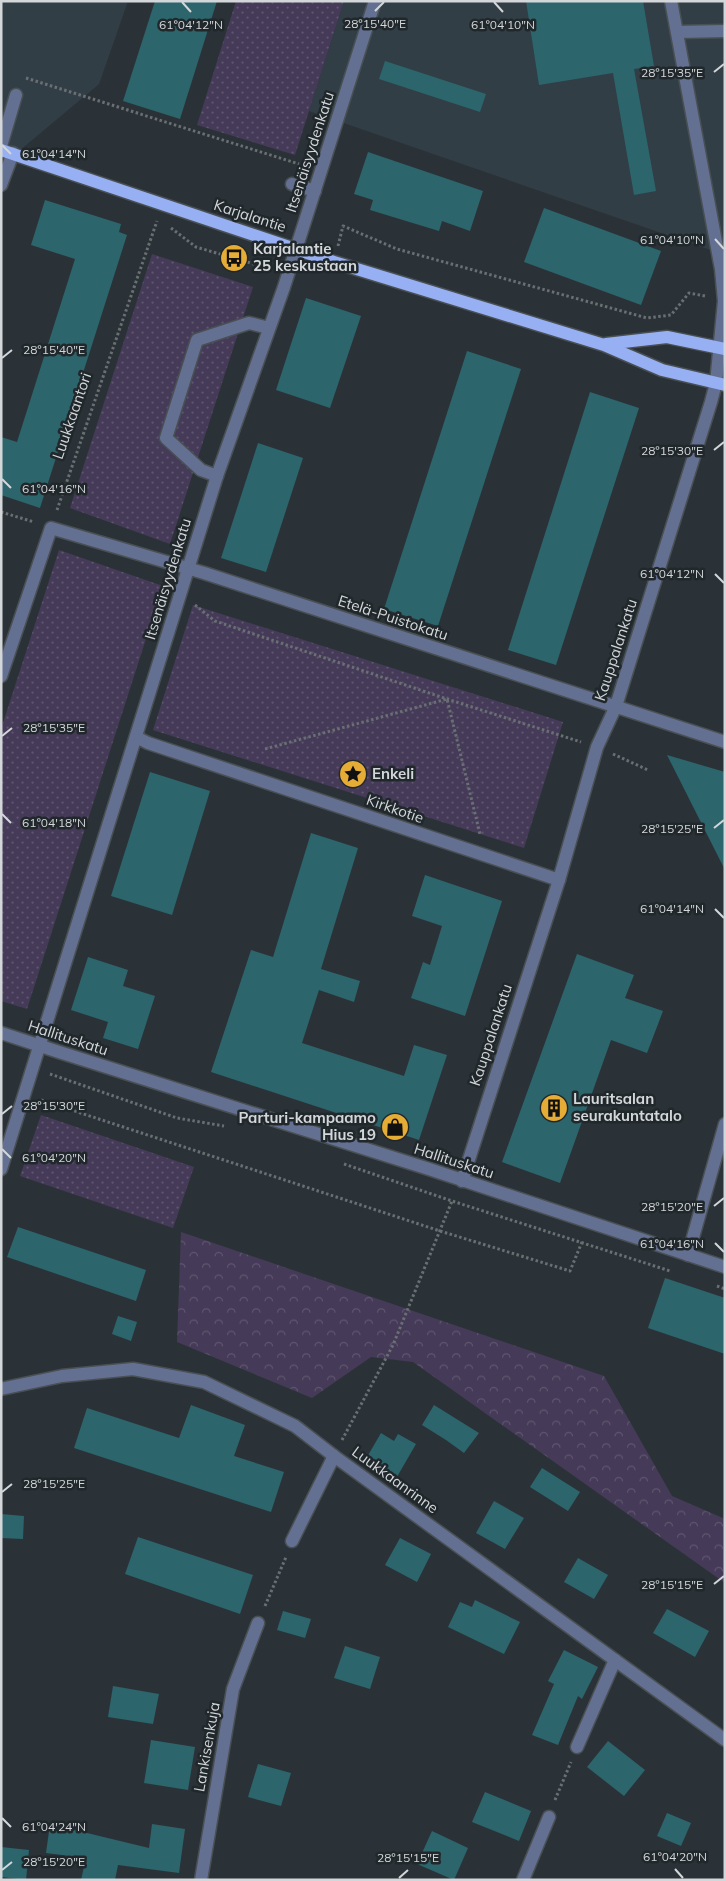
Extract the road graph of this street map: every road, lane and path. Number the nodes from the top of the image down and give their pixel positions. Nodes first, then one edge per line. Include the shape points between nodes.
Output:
1 (375, 1) edge
2 (672, 1) edge
3 (725, 31) edge
4 (677, 32) junction
5 (20, 77) dead end
6 (16, 95) dead end
7 (5, 150) edge
8 (301, 165) dead end
9 (292, 184) dead end
10 (1, 185) edge
11 (315, 191) junction
12 (150, 216) dead end
13 (158, 219) junction
14 (296, 249) junction
15 (334, 262) junction
16 (723, 270) edge
17 (289, 272) junction
18 (689, 293) dead end
19 (268, 328) junction
20 (604, 344) junction
21 (722, 348) edge
22 (720, 384) edge
23 (217, 476) junction
24 (56, 511) dead end
25 (1, 512) edge
26 (51, 528) junction
27 (189, 569) junction
28 (189, 600) dead end
29 (1, 676) edge
30 (447, 699) junction
31 (616, 706) junction
32 (136, 737) junction
33 (725, 742) edge
34 (597, 747) junction
35 (265, 749) dead end
36 (648, 770) dead end
37 (481, 835) dead end
38 (559, 880) junction
39 (1, 1032) edge
40 (40, 1045) junction
41 (33, 1068) junction
42 (25, 1096) junction
43 (725, 1124) edge
44 (226, 1126) dead end
45 (338, 1162) dead end
46 (1, 1169) edge
47 (462, 1181) junction
48 (452, 1201) junction
49 (440, 1231) junction
50 (582, 1242) junction
51 (688, 1255) junction
52 (725, 1267) edge
53 (677, 1273) dead end
54 (715, 1286) dead end
55 (725, 1289) edge
56 (1, 1389) edge
57 (334, 1456) junction
58 (292, 1541) joint
59 (258, 1623) joint
60 (615, 1660) junction
61 (725, 1740) edge
62 (577, 1748) joint
63 (549, 1817) joint
64 (201, 1880) edge
65 (523, 1880) edge

1 - 11 street, Itsenäisyydenkatu
2 - 4 street, Kauppalankatu
3 - 4 street
4 - 16 street, Kauppalankatu
5 - 8 path
6 - 7 street
7 - 10 street
7 - 14 main road, Karjalantie
9 - 11 street
11 - 14 street, Itsenäisyydenkatu
12 - 13 path
13 - 17 path via 196,247
13 - 24 path, Luukkaantori
14 - 15 main road, Karjalantie
14 - 17 street, Itsenäisyydenkatu
15 - 18 path via 343,226 396,249 647,318 671,315
15 - 20 main road, Karjalantie
16 - 21 street, Kauppalankatu
17 - 19 street, Itsenäisyydenkatu
19 - 23 street, Itsenäisyydenkatu
19 - 23 street via 249,323 197,340 166,438 201,470
20 - 21 main road, Karjalantie via 667,337
20 - 22 main road, Karjalantie via 662,370
21 - 22 street, Kauppalankatu
22 - 31 street, Kauppalankatu via 711,402
23 - 27 street, Itsenäisyydenkatu
25 - 26 path
26 - 27 street, Etelä-Puistokatu
26 - 29 street
27 - 31 street, Etelä-Puistokatu
27 - 32 street, Itsenäisyydenkatu
28 - 30 path via 215,622
30 - 34 path
30 - 35 path
30 - 37 path
31 - 33 street, Etelä-Puistokatu
31 - 34 street, Kauppalankatu
32 - 38 street, Kirkkotie
32 - 40 street, Itsenäisyydenkatu
34 - 36 path
34 - 38 street, Kauppalankatu
38 - 47 street, Kauppalankatu
39 - 40 street, Hallituskatu
40 - 41 street, Itsenäisyydenkatu
40 - 47 street, Hallituskatu
41 - 42 street, Itsenäisyydenkatu
41 - 44 path via 177,1118
42 - 46 street, Itsenäisyydenkatu
42 - 49 path
43 - 51 street
45 - 48 path
47 - 48 path
47 - 51 street, Hallituskatu
48 - 49 path
48 - 50 path
49 - 50 path via 570,1271
49 - 57 path via 393,1345
50 - 53 path
51 - 52 street, Hallituskatu
54 - 55 path
56 - 57 street, Luukkaanrinne via 62,1376 133,1369 204,1382 295,1426
57 - 58 street
57 - 60 street, Luukkaanrinne
58 - 59 path
59 - 64 street, Lankisenkuja via 234,1689
60 - 61 street, Luukkaanrinne
60 - 62 street
62 - 63 path
63 - 65 street

